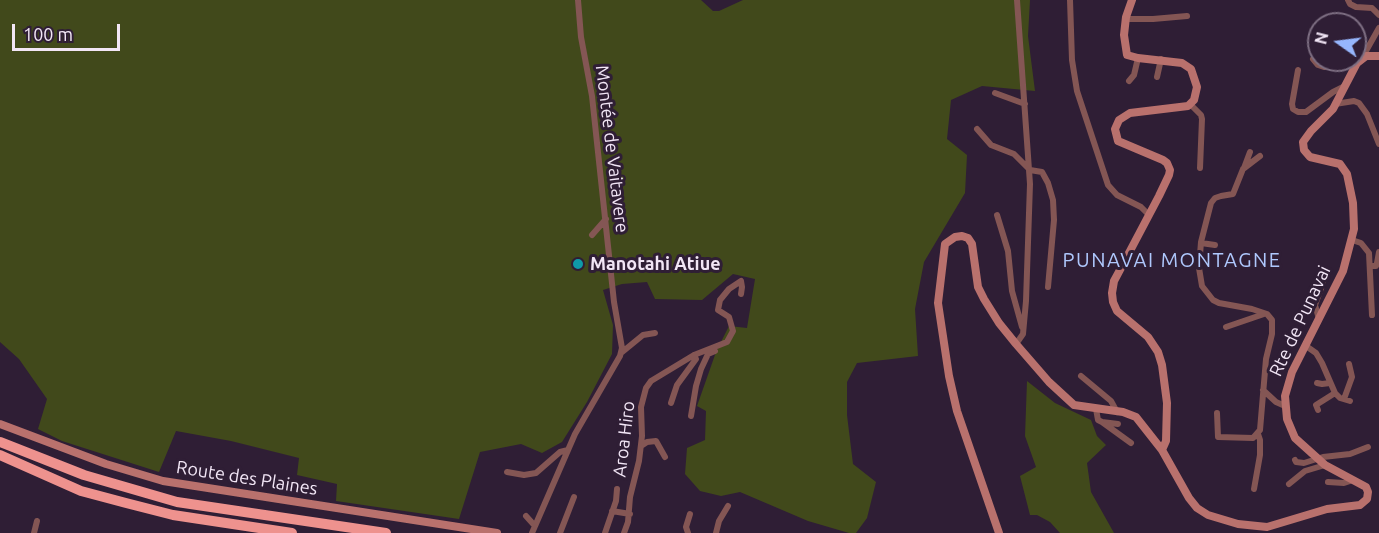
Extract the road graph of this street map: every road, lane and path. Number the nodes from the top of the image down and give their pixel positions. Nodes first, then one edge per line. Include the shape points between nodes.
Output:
1 (578, 0) edge
2 (1017, 0) edge
3 (1132, 0) edge
4 (1348, 0) edge
5 (1069, 1) edge
6 (1379, 15) edge
7 (1187, 16) dead end
8 (1126, 19) junction
9 (1379, 28) edge
10 (1367, 45) edge
11 (1138, 58) junction
12 (1161, 59) junction
13 (1298, 70) dead end
14 (1351, 72) edge
15 (1158, 77) dead end
16 (1130, 81) dead end
17 (1343, 87) junction
18 (995, 93) dead end
19 (1025, 104) junction
20 (1190, 104) junction
21 (1335, 104) junction
22 (977, 129) dead end
23 (1379, 144) edge
24 (1250, 152) dead end
25 (1260, 156) dead end
26 (1200, 168) dead end
27 (1243, 169) junction
28 (1030, 170) junction
29 (1148, 214) junction
30 (997, 215) dead end
31 (606, 219) junction
32 (592, 235) dead end
33 (1352, 240) junction
34 (1201, 243) junction
35 (1215, 245) dead end
36 (1379, 252) edge
37 (1370, 266) junction
38 (1323, 283) dead end
39 (1047, 287) dead end
40 (741, 294) dead end
41 (1265, 313) junction
42 (1372, 315) dead end
43 (1319, 319) junction
44 (1226, 327) dead end
45 (733, 331) junction
46 (655, 333) dead end
47 (1023, 334) junction
48 (1016, 344) junction
49 (1306, 345) junction
50 (621, 353) junction
51 (694, 355) junction
52 (1349, 364) dead end
53 (1081, 376) dead end
54 (1317, 382) dead end
55 (1330, 383) junction
56 (1263, 390) junction
57 (1335, 393) junction
58 (671, 403) dead end
59 (1284, 406) junction
60 (1096, 409) junction
61 (1318, 410) dead end
62 (1117, 412) junction
63 (1217, 413) dead end
64 (692, 416) dead end
65 (1102, 422) junction
66 (0, 424) edge
67 (1118, 424) dead end
68 (1258, 434) junction
69 (0, 442) edge
70 (1131, 443) dead end
71 (641, 446) junction
72 (1368, 447) dead end
73 (568, 450) junction
74 (1162, 450) junction
75 (0, 455) edge
76 (664, 457) dead end
77 (1295, 460) dead end
78 (1317, 460) junction
79 (1325, 465) junction
80 (507, 472) dead end
81 (1354, 480) junction
82 (1328, 482) dead end
83 (1288, 484) dead end
84 (617, 489) dead end
85 (1254, 489) dead end
86 (574, 497) dead end
87 (728, 506) dead end
88 (612, 511) junction
89 (630, 514) junction
90 (690, 514) dead end
91 (526, 516) dead end
92 (37, 521) dead end
93 (534, 530) edge
94 (1259, 530) edge
95 (34, 533) edge
96 (292, 533) edge
97 (386, 533) edge
98 (497, 533) edge
99 (560, 533) edge
100 (605, 533) edge
101 (624, 533) edge
102 (688, 533) edge
103 (716, 533) edge
104 (999, 533) edge

1 - 31 street, Montée de Vaitavere
2 - 19 street
3 - 8 main road
4 - 6 street via 1356,7 1372,8
5 - 29 street via 1077,91 1105,179 1111,191
7 - 8 street
8 - 11 main road via 1125,50
9 - 10 street
11 - 12 main road
11 - 16 street
12 - 15 street
12 - 20 main road via 1191,69 1197,93
13 - 17 street via 1292,104 1298,112 1306,112
14 - 17 main road, Rte de Punavai
17 - 21 main road, Rte de Punavai
18 - 19 street
19 - 28 street
20 - 26 street via 1202,119
20 - 29 main road via 1130,113 1116,125 1118,141 1154,155 1169,166 1169,175
21 - 23 street via 1359,103
21 - 33 main road, Rte de Punavai via 1305,138 1303,146 1310,157 1340,164 1347,174 1353,203
22 - 28 street via 991,145 1014,154
24 - 27 street
25 - 27 street
27 - 34 street via 1233,194 1211,203
28 - 39 street via 1045,176 1053,200
28 - 47 street
29 - 74 main road via 1114,281 1112,293 1117,311 1148,337 1158,352 1167,403 1166,441
30 - 47 street via 1008,251 1012,291
31 - 32 street
31 - 50 street, Montée de Vaitavere
33 - 37 street via 1366,248
33 - 43 main road, Rte de Punavai via 1343,271
34 - 35 street
34 - 41 street via 1200,278 1213,300
36 - 37 street via 1376,266
37 - 42 street
38 - 43 street via 1315,305
40 - 45 street via 741,281 720,300 718,310 729,317
41 - 44 street
41 - 56 street via 1273,327
43 - 49 main road, Rte de Punavai
45 - 51 street, Aroa Hiro via 727,342
45 - 64 street via 732,341 708,354 696,386
46 - 50 street via 643,335
47 - 48 street
48 - 60 main road via 1074,405
48 - 104 main road via 997,321 978,287 972,244 968,238 954,237 942,252 940,323 957,411
49 - 55 street via 1316,353
49 - 59 main road, Rte de Punavai via 1287,387
50 - 73 street
51 - 58 street via 696,359 680,380
51 - 71 street, Aroa Hiro via 646,388 641,407
52 - 57 street via 1352,377 1347,400
53 - 62 street via 1111,401
54 - 55 street
55 - 57 street
56 - 59 street
56 - 68 street
57 - 61 street via 1316,405
59 - 78 main road, Rte de Punavai via 1295,438
60 - 62 main road
60 - 65 street
62 - 74 main road via 1136,417
63 - 68 street via 1218,437 1253,438
65 - 67 street
65 - 70 street
66 - 98 main road, Route des Plaines via 163,481
68 - 85 street via 1260,455
69 - 97 highway, Route des Plaines via 84,475 177,502
71 - 76 street via 656,441
71 - 89 street, Aroa Hiro
72 - 78 street
73 - 80 street via 560,452 536,473
73 - 93 street
74 - 94 main road via 1197,508 1208,516
75 - 96 highway via 81,490 126,503 172,515
77 - 78 street
78 - 79 main road, Rte de Punavai
79 - 81 main road, Rte de Punavai
79 - 83 street via 1298,474
81 - 82 street
81 - 94 main road via 1368,492 1360,505 1327,509
84 - 88 street
86 - 99 street
87 - 103 street
88 - 89 street
88 - 100 street
89 - 101 street, Aroa Hiro
90 - 102 street
91 - 93 street
92 - 95 street

